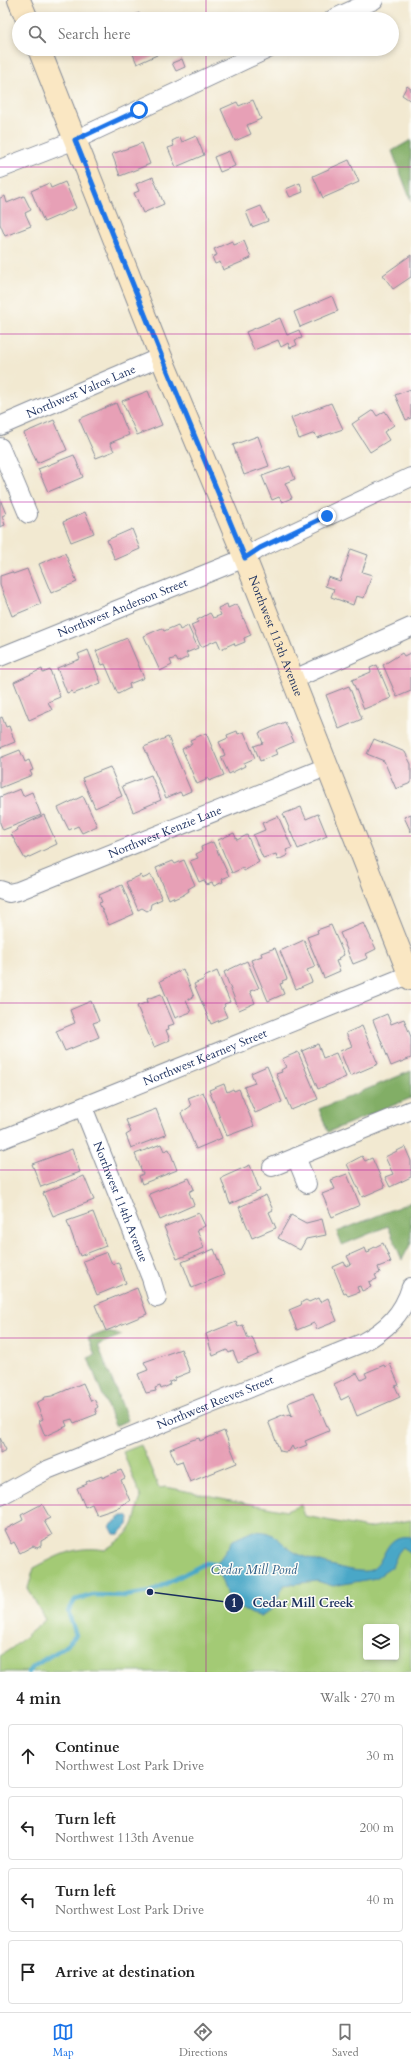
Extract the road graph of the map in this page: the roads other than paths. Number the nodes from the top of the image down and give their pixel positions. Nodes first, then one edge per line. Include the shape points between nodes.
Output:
1 (19, 0) edge
2 (374, 0) edge
3 (24, 12) edge
4 (347, 12) edge
5 (42, 56) edge
6 (253, 56) edge
7 (75, 140) junction
8 (0, 170) edge
9 (162, 357) junction
10 (0, 426) edge
11 (0, 447) edge
12 (411, 477) edge
13 (28, 514) dead end
14 (245, 558) junction
15 (411, 627) edge
16 (0, 657) edge
17 (292, 680) junction
18 (326, 767) junction
19 (2, 891) edge
20 (410, 976) edge
21 (83, 1107) junction
22 (411, 1110) edge
23 (0, 1140) edge
24 (296, 1157) junction
25 (272, 1167) dead end
26 (307, 1184) dead end
27 (411, 1287) edge
28 (157, 1298) dead end
29 (0, 1496) edge

1 - 3 street
2 - 4 street
5 - 7 street, Northwest 113th Avenue
6 - 7 street
7 - 8 street
7 - 9 street, Northwest 113th Avenue
9 - 10 street, Northwest Valros Lane
9 - 14 street, Northwest 113th Avenue
11 - 13 street
12 - 14 street, Northwest Anderson Street via 260,548
14 - 16 street, Northwest Anderson Street
14 - 17 street, Northwest 113th Avenue
15 - 17 street
17 - 18 street, Northwest 113th Avenue
18 - 19 street, Northwest Kenzie Lane via 18,891
18 - 20 street, Northwest 113th Avenue
20 - 21 street, Northwest Kearney Street
21 - 23 street, Northwest Kearney Street
21 - 28 street, Northwest 114th Avenue
22 - 24 street
24 - 25 street
24 - 26 street
27 - 29 street, Northwest Reeves Street via 404,1306 394,1320 379,1334 362,1343 47,1470

